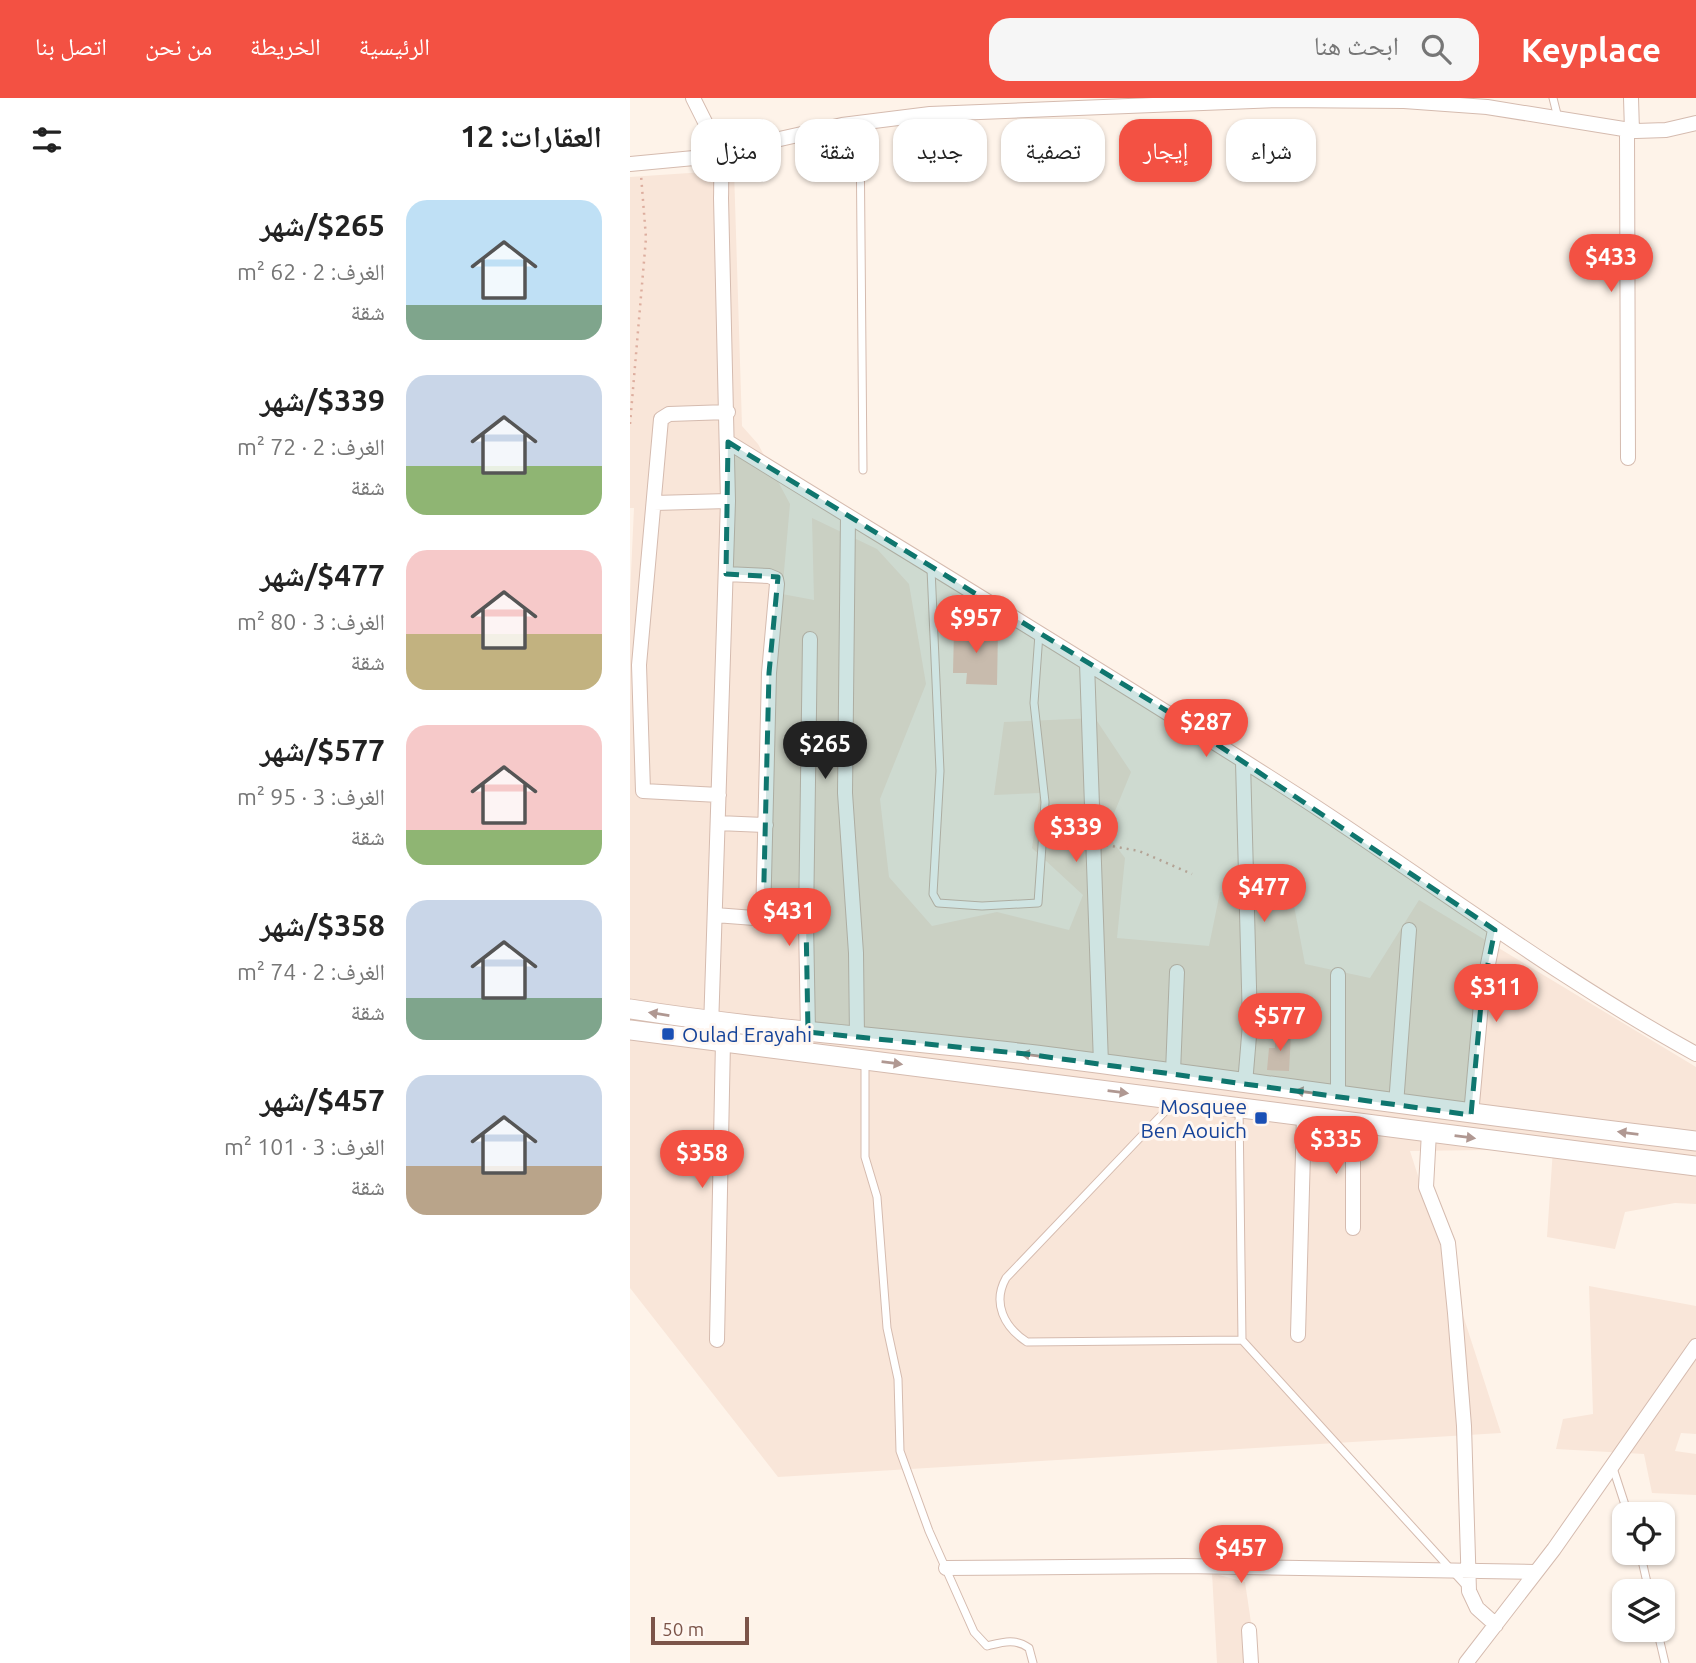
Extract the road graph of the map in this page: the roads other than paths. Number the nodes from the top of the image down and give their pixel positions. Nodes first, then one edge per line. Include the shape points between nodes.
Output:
1 (693, 98) edge
2 (1553, 98) edge
3 (1631, 98) edge
4 (1277, 99) edge
5 (1363, 100) edge
6 (1451, 101) edge
7 (1132, 102) edge
8 (1558, 118) junction
9 (704, 119) edge
10 (879, 121) edge
11 (1696, 123) edge
12 (1629, 131) junction
13 (691, 158) edge
14 (635, 164) edge
15 (720, 182) edge
16 (861, 182) edge
17 (727, 412) junction
18 (728, 442) junction
19 (1628, 458) dead end
20 (863, 470) dead end
21 (729, 501) junction
22 (654, 503) junction
23 (848, 516) junction
24 (931, 569) junction
25 (726, 574) junction
26 (1039, 634) junction
27 (810, 639) dead end
28 (1087, 663) junction
29 (1243, 762) junction
30 (719, 795) junction
31 (718, 823) junction
32 (765, 825) junction
33 (715, 915) junction
34 (763, 920) junction
35 (806, 922) junction
36 (1409, 930) dead end
37 (1495, 930) junction
38 (1177, 972) dead end
39 (1338, 975) dead end
40 (630, 1009) edge
41 (630, 1030) edge
42 (808, 1032) junction
43 (714, 1034) junction
44 (857, 1037) junction
45 (963, 1048) junction
46 (1696, 1054) edge
47 (865, 1059) junction
48 (1101, 1064) junction
49 (961, 1072) junction
50 (1173, 1072) junction
51 (1245, 1084) junction
52 (1338, 1097) junction
53 (1176, 1100) junction
54 (1396, 1105) junction
55 (1239, 1108) junction
56 (1471, 1115) junction
57 (1304, 1116) junction
58 (1353, 1124) junction
59 (1429, 1132) junction
60 (1696, 1141) edge
61 (1696, 1166) edge
62 (1353, 1228) dead end
63 (1298, 1335) dead end
64 (717, 1340) dead end
65 (1242, 1340) junction
66 (1696, 1346) edge
67 (1689, 1368) edge
68 (1612, 1466) junction
69 (1624, 1502) edge
70 (946, 1568) junction
71 (1451, 1571) junction
72 (1468, 1571) junction
73 (1535, 1572) junction
74 (1469, 1591) junction
75 (1496, 1625) junction
76 (1249, 1630) dead end
77 (1660, 1642) edge
78 (1033, 1663) edge
79 (1251, 1663) edge
80 (1466, 1663) edge
81 (1665, 1663) edge

1 - 9 street
2 - 8 lane
3 - 12 street
4 - 5 street
4 - 7 street
5 - 6 street
6 - 8 street
7 - 10 street
8 - 12 street
11 - 12 street
12 - 19 street
13 - 14 street
15 - 17 street
16 - 20 lane
17 - 18 street
17 - 22 street via 663,415
18 - 21 street
18 - 23 street
21 - 22 street
21 - 25 street
22 - 30 street via 639,665 642,788 647,792
23 - 24 street
23 - 44 street via 845,793
24 - 26 street
24 - 26 lane via 940,771 933,894 938,903 1038,903 1045,802 1034,703
25 - 30 street
25 - 32 street via 769,576 777,584 769,673
26 - 28 street
27 - 35 street
28 - 29 street
28 - 48 street
29 - 37 street
29 - 51 street via 1250,1024
30 - 31 street
31 - 32 street
31 - 33 street
32 - 34 street
33 - 34 street
33 - 43 street
34 - 35 street
35 - 42 street
36 - 54 street
37 - 46 street via 1618,1011
37 - 56 street via 1482,993
38 - 50 street
39 - 52 street
43 -> 40 street
41 - 43 street
42 - 43 street
42 - 44 street
43 - 47 street
43 - 64 street
44 - 45 street
48 -> 45 street
45 - 49 street
47 -> 49 street
47 - 70 lane via 865,1157 877,1197 887,1328 898,1379 900,1451
48 - 50 street
49 -> 53 street
50 - 51 street
52 -> 51 street
52 - 54 street
53 - 55 street
53 - 65 lane via 1006,1278 998,1294 1000,1305 1009,1325 1027,1342
54 - 56 street
55 - 57 street
55 - 65 lane
60 -> 56 street
57 - 58 street
57 - 63 street
58 - 59 street
58 - 62 street
59 -> 61 street
59 - 72 street via 1426,1186 1448,1243 1455,1313
65 - 71 lane
66 - 67 street
67 - 68 street
68 - 69 lane
68 - 73 street
70 - 71 street
70 - 78 lane via 981,1643 1023,1643
71 - 72 street
71 - 74 lane
72 - 73 street
72 - 74 street
73 - 75 street
74 - 75 street via 1476,1608
75 - 80 street
76 - 79 street
77 - 81 lane

